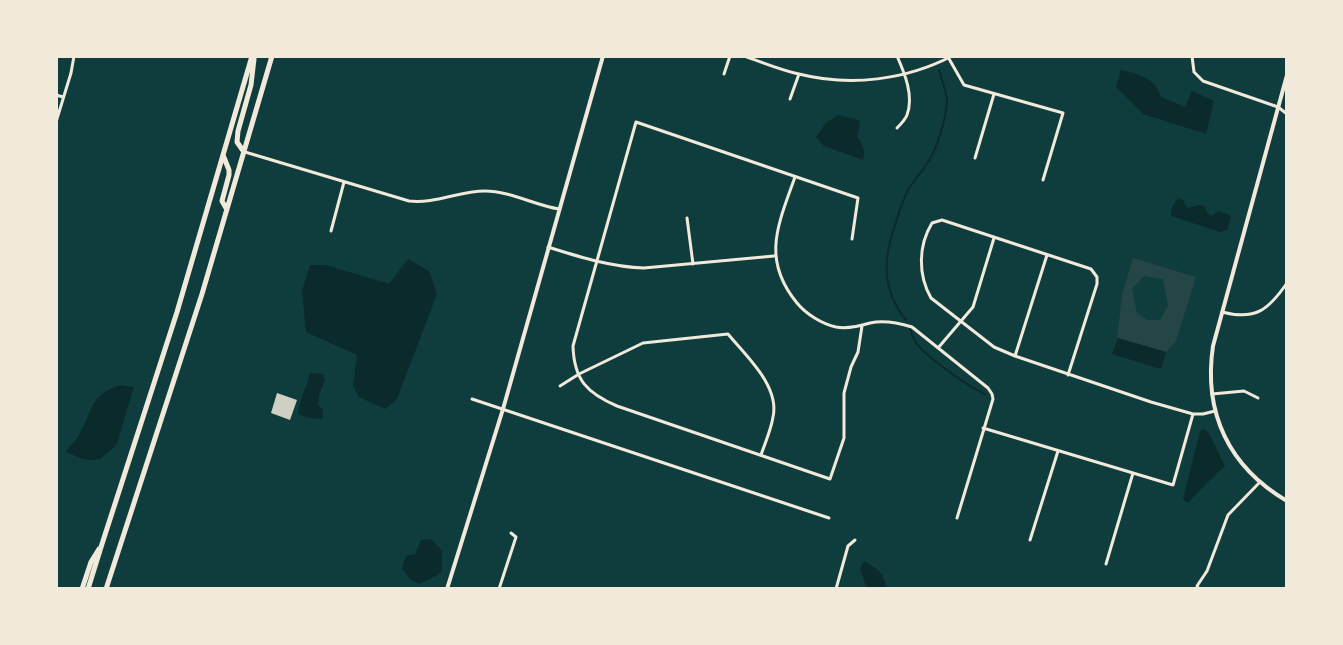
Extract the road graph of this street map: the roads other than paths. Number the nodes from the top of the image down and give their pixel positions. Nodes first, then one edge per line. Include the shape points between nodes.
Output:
1 (74, 56) edge
2 (253, 56) edge
3 (272, 56) edge
4 (603, 56) edge
5 (730, 56) edge
6 (744, 56) edge
7 (897, 56) edge
8 (1192, 56) edge
9 (950, 57) edge
10 (724, 74) dead end
11 (799, 74) junction
12 (904, 74) junction
13 (1287, 75) edge
14 (994, 94) junction
15 (56, 95) edge
16 (63, 98) junction
17 (790, 100) dead end
18 (1278, 107) junction
19 (1287, 114) edge
20 (56, 122) edge
21 (897, 128) dead end
22 (244, 152) junction
23 (223, 155) junction
24 (975, 158) dead end
25 (795, 177) junction
26 (1042, 180) dead end
27 (344, 182) junction
28 (226, 208) junction
29 (559, 209) junction
30 (688, 218) dead end
31 (331, 231) dead end
32 (994, 238) junction
33 (852, 239) dead end
34 (548, 247) junction
35 (1047, 255) junction
36 (775, 256) junction
37 (596, 261) junction
38 (693, 264) junction
39 (1287, 283) edge
40 (1222, 312) junction
41 (960, 321) junction
42 (862, 326) junction
43 (938, 348) junction
44 (1015, 356) junction
45 (579, 374) junction
46 (1068, 375) junction
47 (560, 386) dead end
48 (1212, 394) junction
49 (1258, 398) dead end
50 (472, 399) dead end
51 (503, 409) junction
52 (1215, 411) junction
53 (1193, 414) junction
54 (983, 428) junction
55 (1058, 451) junction
56 (761, 455) junction
57 (1133, 473) junction
58 (1260, 483) junction
59 (1287, 501) edge
60 (829, 518) dead end
61 (957, 518) dead end
62 (511, 533) dead end
63 (855, 540) dead end
64 (1030, 540) dead end
65 (102, 544) junction
66 (1106, 564) dead end
67 (82, 589) edge
68 (88, 589) edge
69 (106, 589) edge
70 (447, 589) edge
71 (499, 589) edge
72 (836, 589) edge
73 (1199, 589) edge

1 - 16 street
2 - 22 highway via 251,85 238,131 237,142
2 - 23 highway
3 - 22 highway
4 - 29 street
5 - 10 street
6 - 11 street
7 - 12 street
8 - 18 street via 1194,72 1203,81
9 - 12 street
9 - 14 street via 964,85
11 - 12 street via 862,81
11 - 17 street
12 - 21 street via 909,106 907,117
13 - 18 street
14 - 24 street
14 - 26 street via 1062,113
15 - 16 street
16 - 20 street
18 - 19 street
18 - 40 street
22 - 27 street
22 - 28 highway
23 - 28 highway via 229,170 222,201
23 - 65 highway via 177,312
25 - 33 street via 858,198
25 - 36 street via 778,224
25 - 37 street via 636,122
27 - 29 street via 415,202 486,191
27 - 31 street
28 - 69 highway via 183,355
29 - 34 street
30 - 38 street
32 - 35 street
32 - 41 street via 973,307
32 - 41 street via 942,220 932,223 928,229 921,263 926,288 931,298
34 - 37 street
34 - 51 street
35 - 44 street
35 - 46 street via 1091,269 1097,277
36 - 38 street
36 - 42 street via 782,282 802,309 837,327
37 - 38 street via 618,267 644,268
37 - 45 street via 573,346
39 - 40 street via 1272,304 1260,312 1238,316
40 - 48 street via 1211,360
41 - 43 street
41 - 44 street via 994,347
42 - 43 street via 897,323 912,328
42 - 56 street via 858,352 844,393 844,438 830,479
43 - 54 street via 992,394
44 - 46 street
45 - 47 street
45 - 56 street via 586,387 599,398
45 - 56 street via 643,343 728,334 767,381 771,393 774,416
46 - 53 street
48 - 49 street via 1244,391
48 - 52 street
50 - 51 street
51 - 60 street
51 - 70 street
52 - 53 street
52 - 58 street via 1229,446
53 - 57 street via 1173,485
54 - 55 street
54 - 61 street
55 - 57 street
55 - 64 street
57 - 66 street
58 - 59 street
58 - 73 street via 1228,515 1207,571 1197,586
62 - 71 street via 516,537
63 - 72 street via 848,546
65 - 67 highway via 91,562
65 - 68 highway

